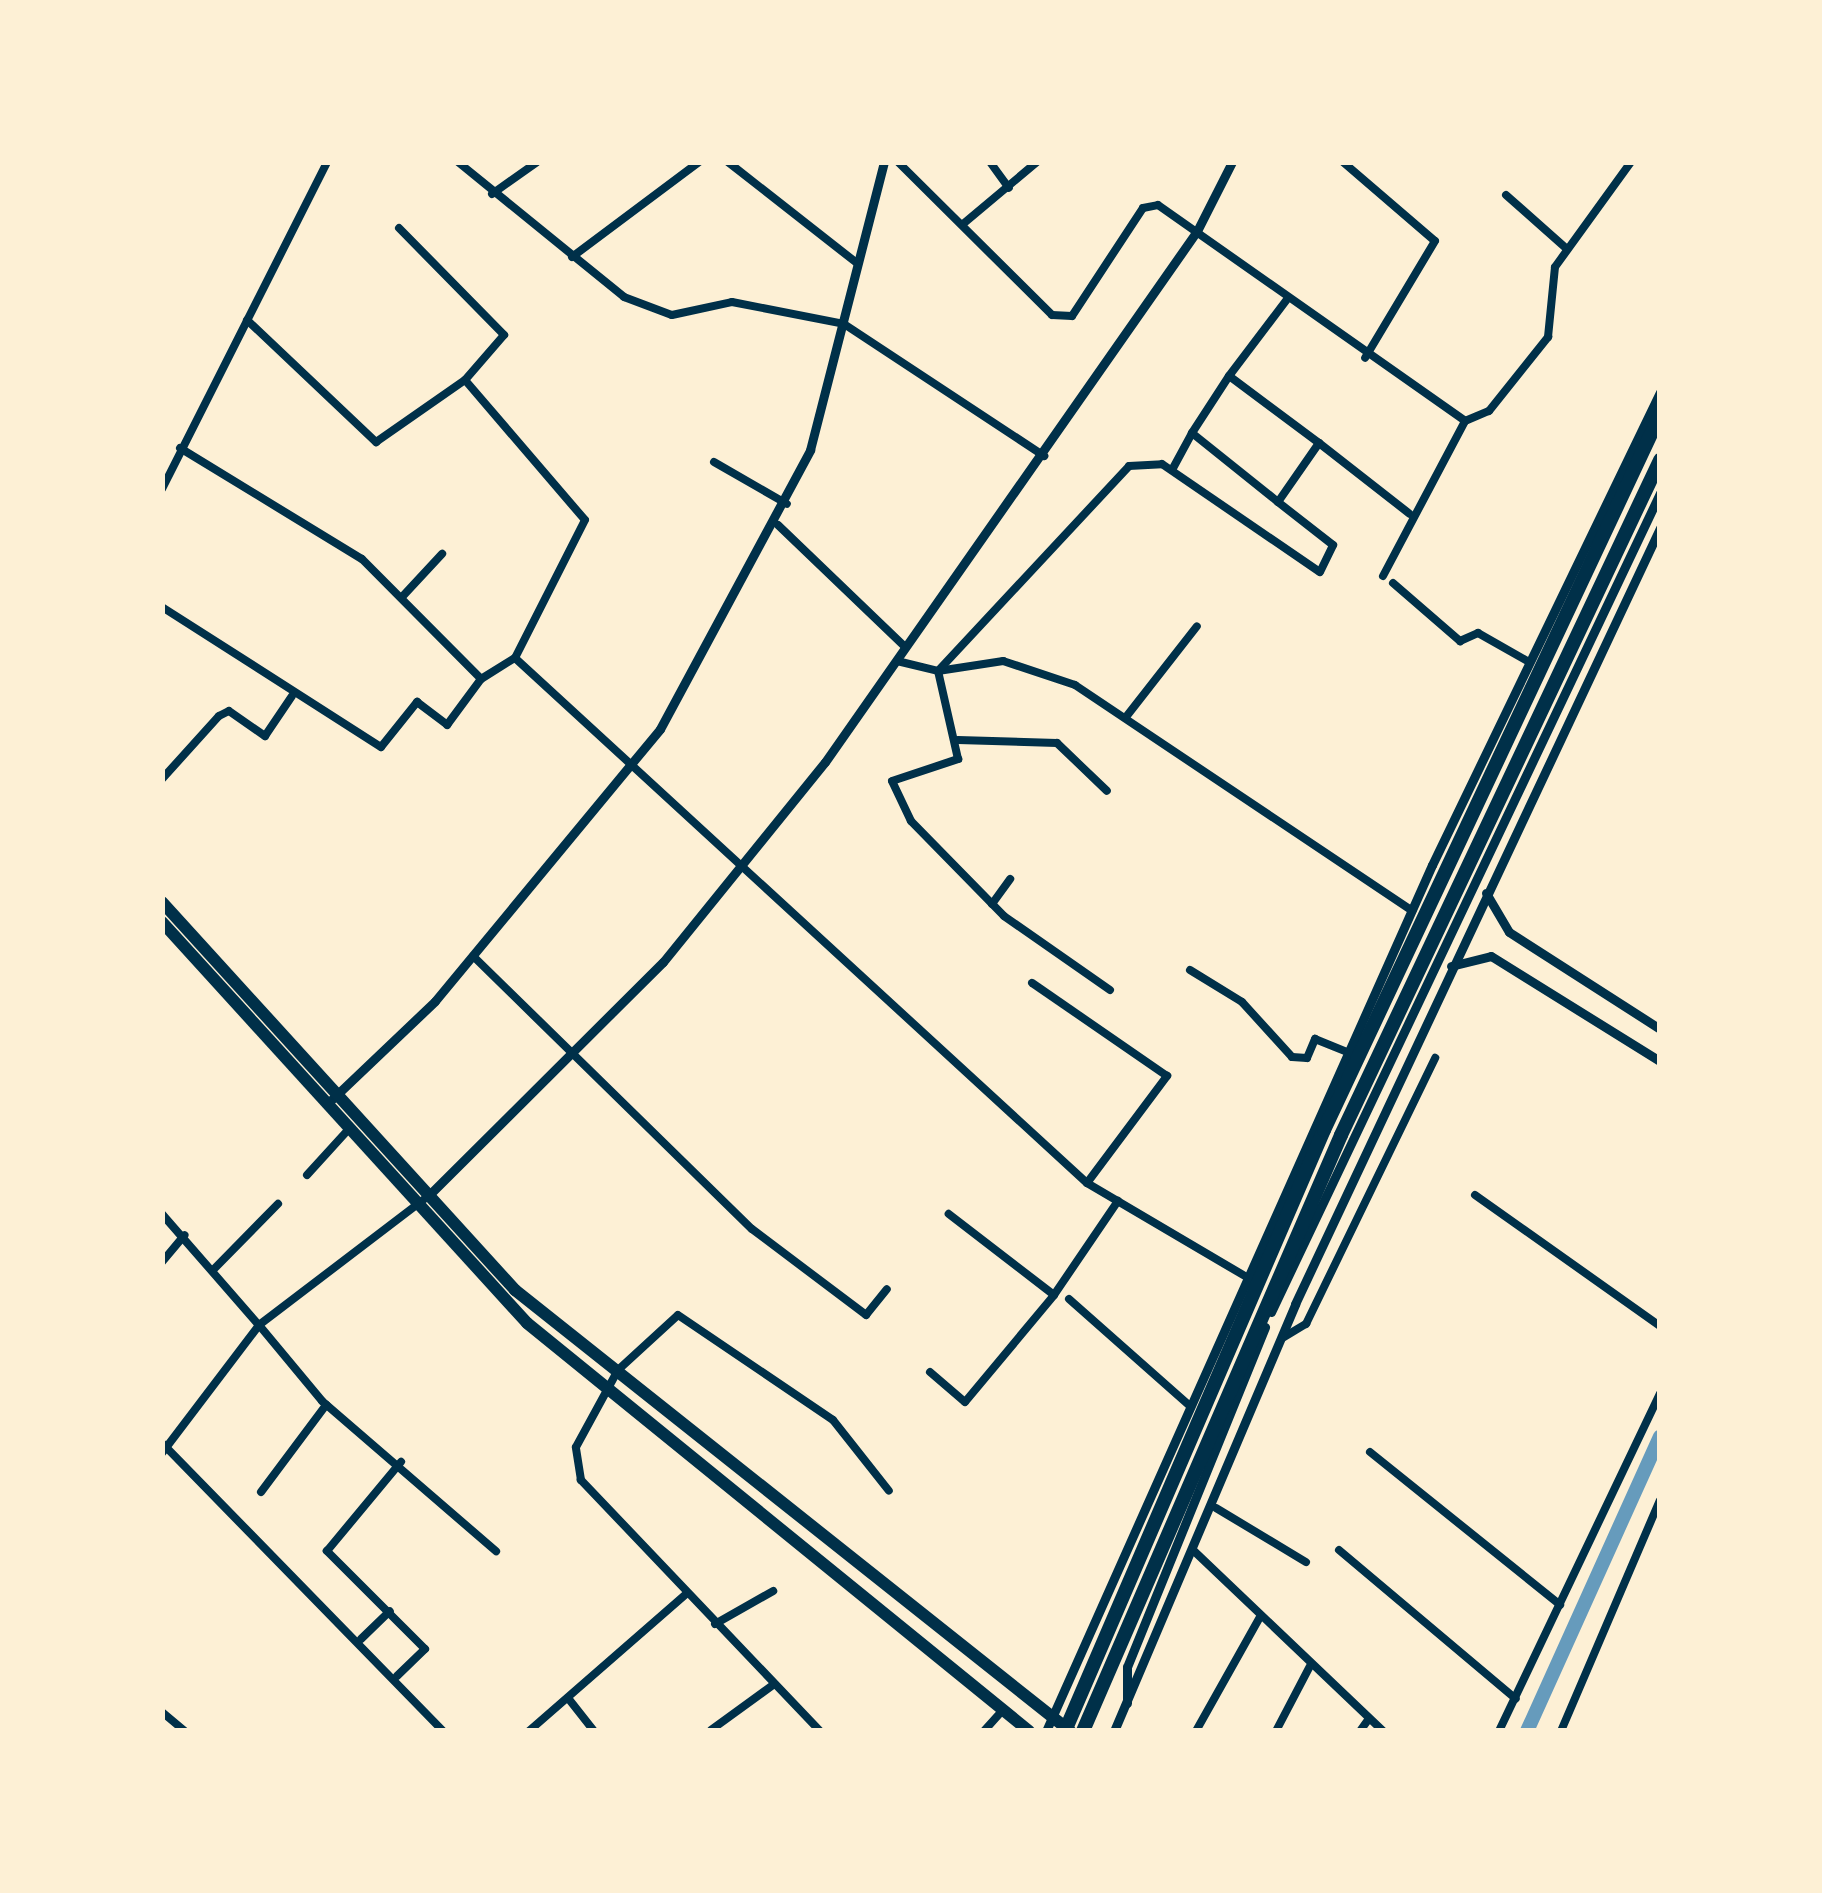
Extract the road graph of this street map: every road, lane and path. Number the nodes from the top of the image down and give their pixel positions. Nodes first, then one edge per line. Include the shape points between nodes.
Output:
1 (327, 162) edge
2 (458, 162) edge
3 (537, 162) edge
4 (699, 162) edge
5 (728, 162) edge
6 (884, 162) edge
7 (898, 162) edge
8 (990, 162) edge
9 (1037, 162) edge
10 (1232, 162) edge
11 (1343, 162) edge
12 (1631, 162) edge
13 (1009, 188) junction
14 (492, 194) junction
15 (1506, 195) dead end
16 (962, 224) junction
17 (399, 228) dead end
18 (1197, 230) junction
19 (1568, 249) junction
20 (572, 257) junction
21 (857, 263) junction
22 (1288, 298) junction
23 (247, 320) junction
24 (844, 324) junction
25 (1365, 358) junction
26 (1229, 376) junction
27 (465, 380) junction
28 (1660, 392) edge
29 (1660, 415) edge
30 (1465, 421) junction
31 (1192, 434) junction
32 (1319, 443) junction
33 (180, 448) junction
34 (1044, 456) junction
35 (1660, 460) edge
36 (714, 462) dead end
37 (1172, 470) junction
38 (162, 489) edge
39 (1660, 493) edge
40 (1278, 502) junction
41 (787, 504) junction
42 (1411, 514) junction
43 (778, 525) junction
44 (1660, 528) edge
45 (442, 554) dead end
46 (1383, 576) dead end
47 (1393, 583) dead end
48 (401, 597) junction
49 (162, 607) edge
50 (1197, 626) dead end
51 (905, 647) junction
52 (515, 658) junction
53 (897, 661) junction
54 (1529, 662) junction
55 (938, 671) junction
56 (482, 679) junction
57 (292, 696) junction
58 (1126, 717) junction
59 (958, 740) junction
60 (632, 765) junction
61 (162, 778) edge
62 (1107, 791) dead end
63 (739, 868) junction
64 (1010, 879) dead end
65 (1486, 892) junction
66 (162, 902) edge
67 (992, 904) junction
68 (1412, 911) junction
69 (162, 922) edge
70 (473, 956) junction
71 (1450, 967) junction
72 (1190, 970) dead end
73 (1032, 983) dead end
74 (1110, 990) dead end
75 (1660, 1029) edge
76 (578, 1049) junction
77 (1348, 1052) junction
78 (1435, 1058) dead end
79 (1660, 1061) edge
80 (332, 1099) junction
81 (347, 1131) junction
82 (308, 1175) dead end
83 (1087, 1183) junction
84 (1475, 1195) dead end
85 (428, 1197) junction
86 (1118, 1201) junction
87 (278, 1204) dead end
88 (415, 1208) junction
89 (162, 1214) edge
90 (949, 1214) dead end
91 (185, 1235) junction
92 (162, 1262) edge
93 (215, 1268) junction
94 (1245, 1276) junction
95 (887, 1289) dead end
96 (1054, 1295) junction
97 (1069, 1299) dead end
98 (259, 1324) junction
99 (1660, 1326) edge
100 (1284, 1337) junction
101 (930, 1372) dead end
102 (615, 1375) junction
103 (1660, 1393) edge
104 (326, 1405) junction
105 (1189, 1405) junction
106 (164, 1448) edge
107 (1370, 1452) dead end
108 (401, 1462) junction
109 (889, 1491) dead end
110 (261, 1492) dead end
111 (1660, 1500) edge
112 (1216, 1508) junction
113 (1194, 1550) junction
114 (1340, 1550) dead end
115 (496, 1551) dead end
116 (1306, 1562) dead end
117 (773, 1591) dead end
118 (687, 1593) junction
119 (1560, 1605) junction
120 (390, 1611) junction
121 (1260, 1617) junction
122 (715, 1624) junction
123 (361, 1639) junction
124 (1310, 1666) junction
125 (397, 1676) junction
126 (774, 1684) junction
127 (568, 1698) junction
128 (1516, 1699) junction
129 (1127, 1702) junction
130 (1004, 1709) junction
131 (162, 1712) edge
132 (1053, 1717) junction
133 (1368, 1720) junction
134 (711, 1730) edge
135 (185, 1731) edge
136 (443, 1731) edge
137 (529, 1731) edge
138 (594, 1731) edge
139 (820, 1731) edge
140 (984, 1731) edge
141 (1030, 1731) edge
142 (1046, 1731) edge
143 (1067, 1731) edge
144 (1083, 1731) edge
145 (1114, 1731) edge
146 (1196, 1731) edge
147 (1276, 1731) edge
148 (1360, 1731) edge
149 (1383, 1731) edge
150 (1499, 1731) edge
151 (1561, 1731) edge

1 - 23 street
2 - 14 street
3 - 14 street
4 - 20 street
5 - 21 street
6 - 21 street
7 - 16 street
8 - 13 street
9 - 13 street
10 - 18 street
11 - 25 street via 1435,241
12 - 19 street
13 - 16 street
14 - 20 street
15 - 19 street
16 - 18 street via 1064,319 1143,208 1158,205
17 - 27 street via 504,335
18 - 22 street
18 - 34 street
19 - 30 street via 1547,286 1548,338 1489,411
20 - 24 street via 624,297 672,315 732,302
21 - 24 street
22 - 25 street
22 - 26 street
23 - 27 street via 376,442
23 - 33 street
24 - 34 street
24 - 41 street via 830,395
25 - 30 street
26 - 31 street
26 - 32 street
27 - 52 street via 585,520
28 - 54 street
29 - 143 highway via 1324,1130
30 - 42 street
31 - 37 street
31 - 40 street
32 - 40 street
32 - 42 street
33 - 38 street
33 - 48 street via 362,559
34 - 51 street
35 - 144 highway via 1341,1135
36 - 41 street
37 - 40 street via 1320,572 1333,545
37 - 55 street via 1141,459 1084,502
39 - 129 street via 1268,1319 1126,1667
41 - 43 street
42 - 46 street
43 - 51 street
43 - 60 street
44 - 65 street
45 - 48 street
47 - 54 street via 1460,641 1478,633
48 - 56 street
49 - 57 street
50 - 58 street
51 - 53 street
52 - 56 street
52 - 60 street
53 - 55 street
53 - 63 street
54 - 68 street
55 - 58 street via 1004,661
55 - 59 street
56 - 57 street via 447,725 417,702 381,747
57 - 61 street via 265,736 229,711 219,716
58 - 68 street
59 - 62 street via 1057,743
59 - 67 street via 958,759 893,790
60 - 63 street
60 - 70 street
63 - 76 street
63 - 83 street
64 - 67 street
65 - 71 street
65 - 75 street via 1508,932
66 - 80 main road
67 - 74 street
68 - 77 street
69 - 80 main road
70 - 76 street
70 - 80 street
71 - 79 street via 1491,956
71 - 100 street
72 - 77 street via 1242,1003 1292,1057 1306,1058 1315,1039
73 - 83 street via 1167,1076
76 - 85 street
76 - 95 street via 752,1229 866,1315
77 - 94 street
78 - 100 street via 1306,1324
80 - 81 main road
80 - 85 main road
81 - 82 street
81 - 88 main road
83 - 86 street
84 - 99 street
85 - 88 street
85 - 102 main road via 515,1290
86 - 94 street
86 - 96 street
87 - 93 street
88 - 98 street
88 - 102 main road via 527,1323
89 - 91 street
90 - 96 street
91 - 92 street
91 - 93 street
93 - 98 street
94 - 105 street
96 - 101 street via 965,1402
97 - 105 street
98 - 104 street
98 - 106 street
100 - 112 street
102 - 109 street via 664,1321 691,1317 778,1392 833,1420
102 - 118 street via 574,1463
102 - 130 main road
102 - 132 main road
103 - 119 street
104 - 108 street
104 - 110 street
105 - 132 street
106 - 123 street
107 - 119 street
108 - 115 street
108 - 120 street via 327,1551
111 - 151 street
112 - 113 street
112 - 116 street
113 - 121 street
113 - 129 street
114 - 128 street
117 - 122 street
118 - 122 street
118 - 127 street
119 - 128 street
120 - 123 street
120 - 125 street via 425,1649
121 - 124 street
121 - 146 street
122 - 126 street
123 - 125 street
124 - 133 street
124 - 147 street
125 - 136 street
126 - 134 street
126 - 139 street
127 - 137 street
127 - 138 street
128 - 150 street
129 - 145 street
130 - 140 street
130 - 141 main road
131 - 135 street
132 - 142 street
132 - 143 main road
133 - 148 street
133 - 149 street

